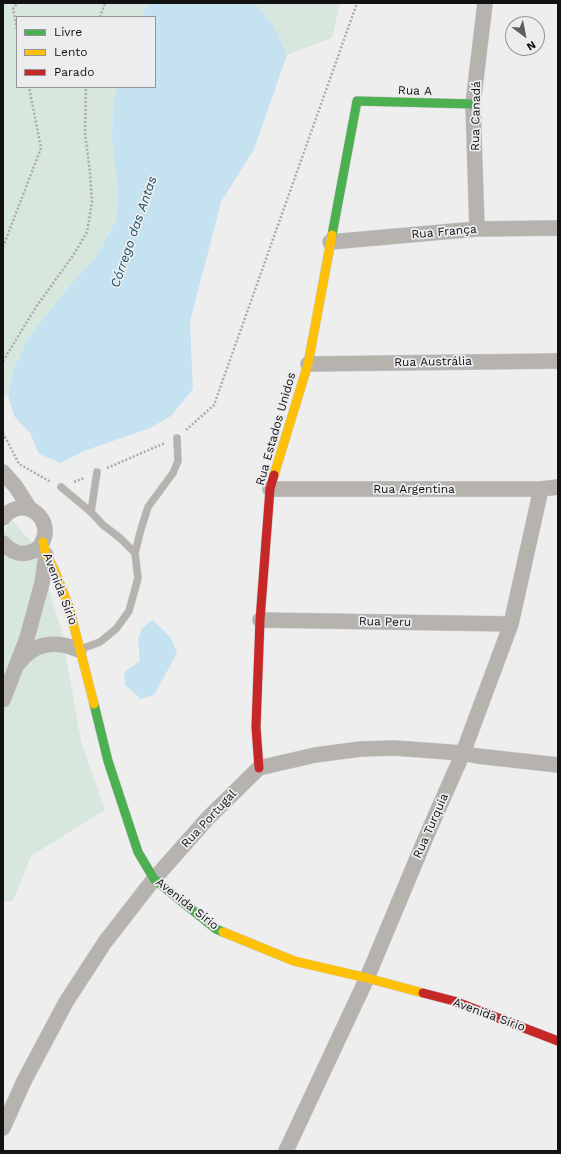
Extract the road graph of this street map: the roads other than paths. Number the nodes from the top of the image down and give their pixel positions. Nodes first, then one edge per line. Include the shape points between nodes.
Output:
1 (485, 3) edge
2 (357, 101) joint
3 (474, 104) junction
4 (558, 228) edge
5 (477, 229) junction
6 (330, 242) junction
7 (558, 360) edge
8 (308, 364) junction
9 (177, 438) road end
10 (3, 472) edge
11 (97, 472) road end
12 (61, 487) road end
13 (558, 487) edge
14 (270, 489) junction
15 (541, 489) junction
16 (30, 509) junction
17 (91, 512) junction
18 (3, 518) edge
19 (3, 542) edge
20 (44, 549) junction
21 (135, 553) junction
22 (260, 620) junction
23 (511, 624) junction
24 (79, 650) junction
25 (17, 666) junction
26 (3, 700) edge
27 (463, 753) junction
28 (558, 765) edge
29 (259, 768) junction
30 (154, 879) junction
31 (367, 978) junction
32 (558, 1041) edge
33 (3, 1128) edge
34 (286, 1151) edge

1 - 3 street, Rua Canadá
2 - 3 street, Rua A
2 - 6 street, Rua Estados Unidos
3 - 5 street, Rua Canadá
4 - 5 street, Rua França
5 - 6 street, Rua França
6 - 8 street, Rua Estados Unidos
7 - 8 street, Rua Austrália
8 - 14 street, Rua Estados Unidos
9 - 21 lane via 178,460 173,473 148,507
10 - 16 street
11 - 17 lane
12 - 17 lane
13 - 15 street, Rua Argentina
14 - 15 street, Rua Argentina
14 - 22 street, Rua Estados Unidos
15 - 23 street, Rua Turquia
16 - 18 street via 14,509
16 - 20 street via 42,519 45,526
17 - 21 lane
19 - 20 street via 15,553 31,553
20 - 24 street, Avenida Sírio via 69,607
20 - 25 street via 42,583
21 - 24 lane via 138,578 129,611 116,630 100,642
22 - 23 street, Rua Peru
22 - 29 street, Rua Estados Unidos via 256,727
23 - 27 street, Rua Turquia
24 - 25 street via 69,646 47,644 30,652
24 - 30 street, Avenida Sírio via 108,761 138,852
25 - 26 street
27 - 28 street
27 - 29 street via 394,748 361,749 315,755
27 - 31 street, Rua Turquia
29 - 30 street, Rua Portugal via 208,818
30 - 31 street, Avenida Sírio via 216,929 294,961
30 - 33 street, Rua Portugal via 105,942 66,1002 24,1081
31 - 32 street, Avenida Sírio via 454,1001
31 - 34 street, Rua Turquia

